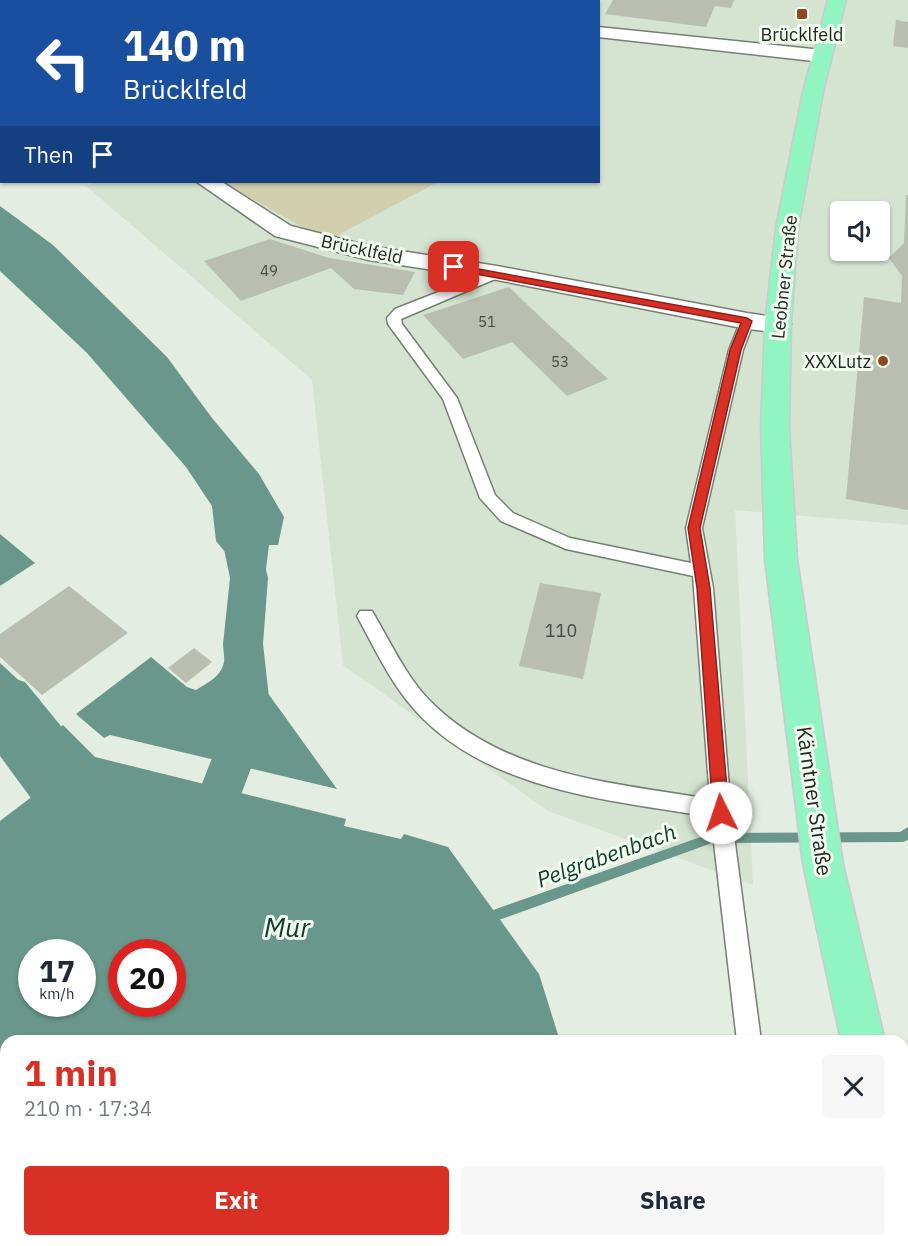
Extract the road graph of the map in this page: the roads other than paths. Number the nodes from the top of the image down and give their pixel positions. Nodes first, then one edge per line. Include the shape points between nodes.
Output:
1 (837, 0) edge
2 (600, 33) edge
3 (822, 56) junction
4 (210, 183) edge
5 (497, 273) junction
6 (747, 321) junction
7 (778, 324) junction
8 (781, 559) joint
9 (701, 571) junction
10 (366, 616) dead end
11 (721, 812) junction
12 (748, 1035) edge
13 (862, 1035) edge

1 - 3 main road, Leobner Straße
2 - 3 street
3 - 7 main road, Leobner Straße via 787,228
4 - 5 street, Brücklfeld via 283,231 369,253
5 - 6 street, Brücklfeld
5 - 9 lane via 400,312 394,318 450,398 488,498 507,517 566,543
6 - 7 street, Brücklfeld
6 - 9 lane via 736,350 694,528
7 - 8 main road, Leobner Straße via 775,428
8 - 13 main road, Kärntner Straße via 823,864
9 - 11 lane
10 - 11 lane via 422,705 442,724 493,759 554,779
11 - 12 lane

